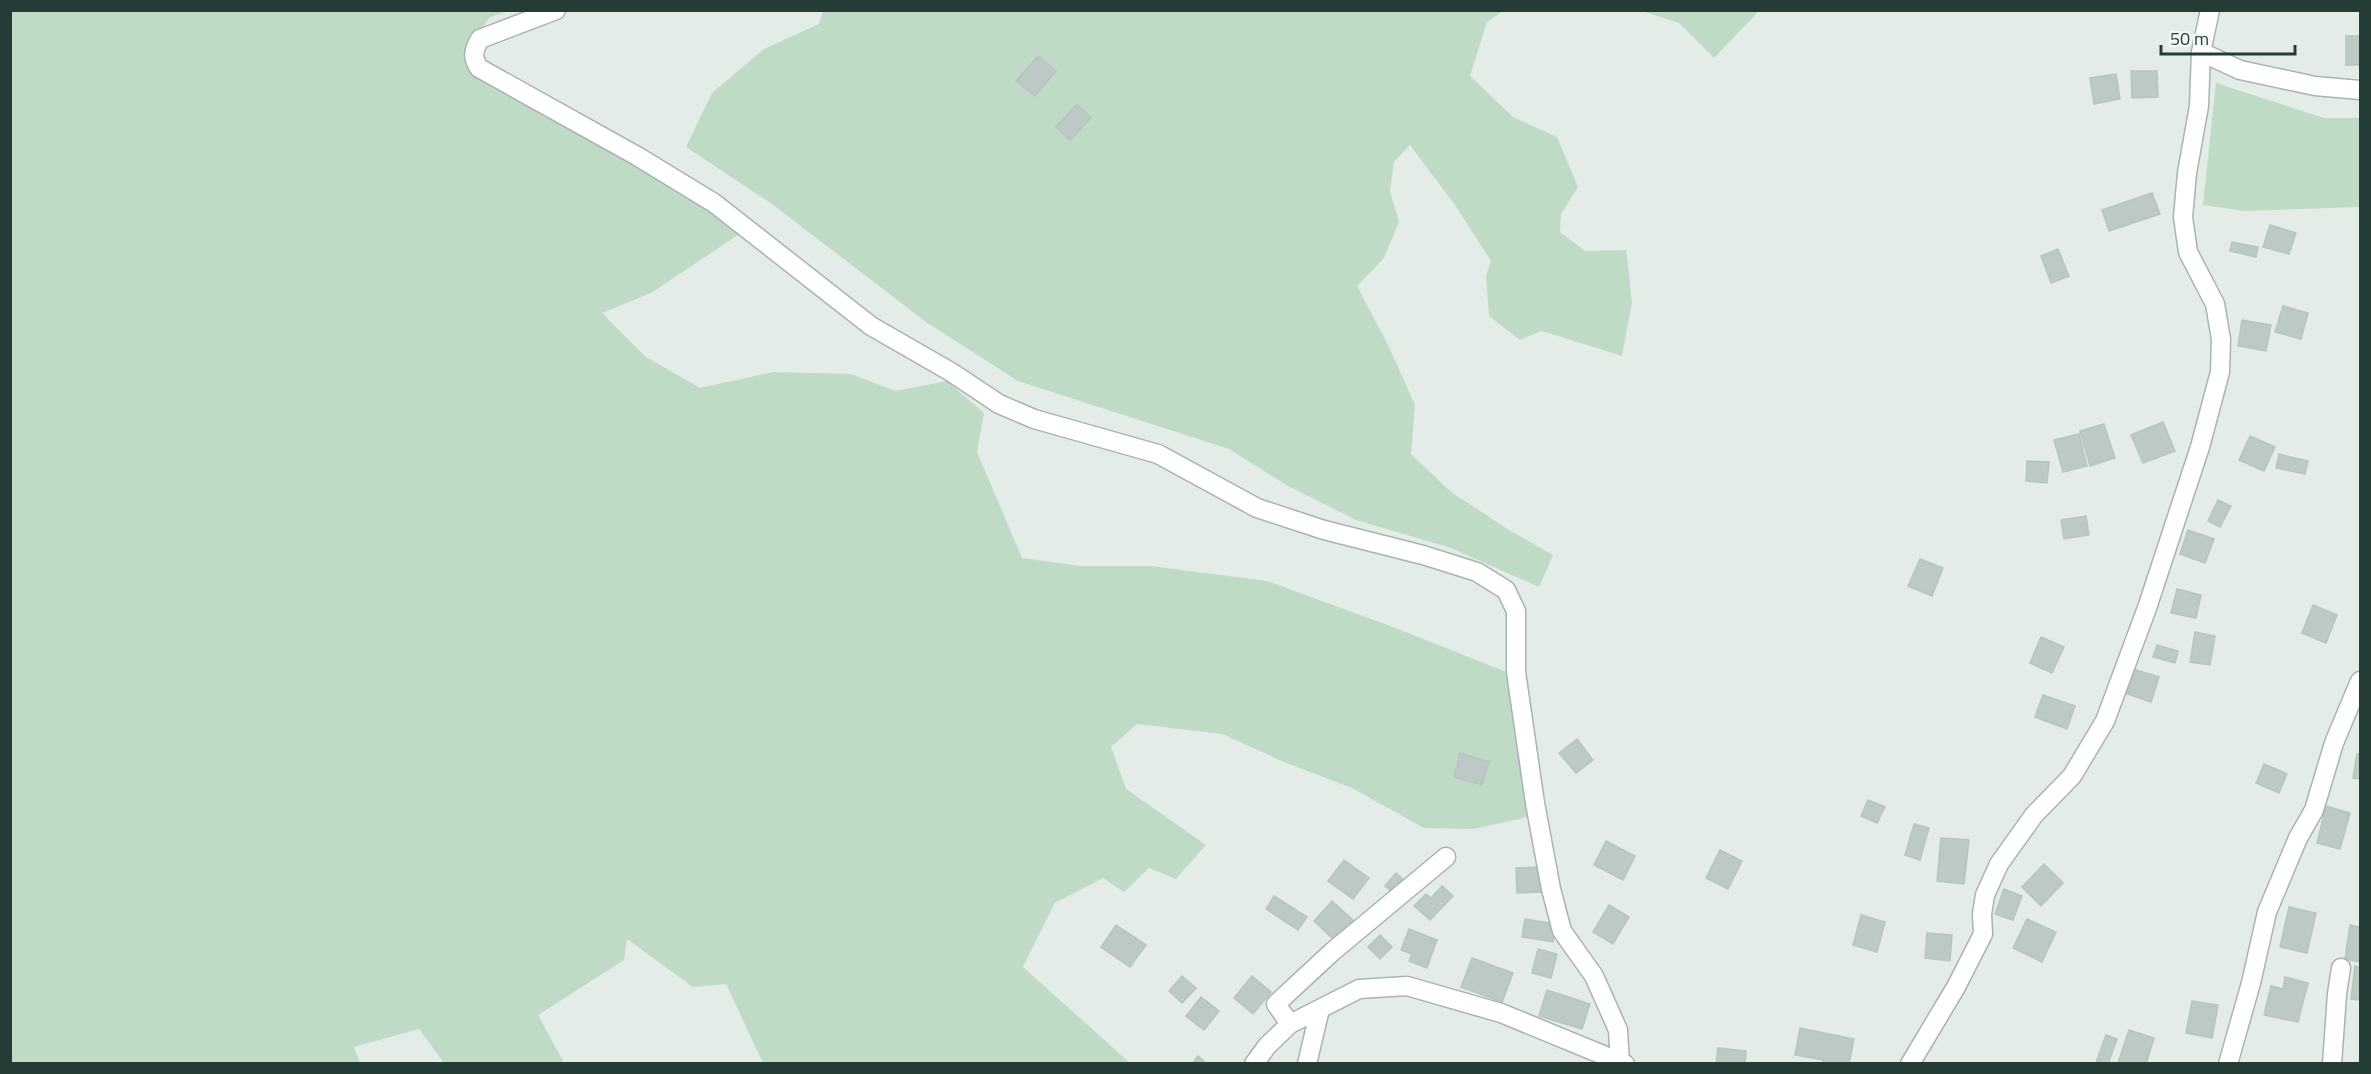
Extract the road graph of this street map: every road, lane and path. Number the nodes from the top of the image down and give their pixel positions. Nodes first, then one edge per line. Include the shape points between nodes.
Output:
1 (556, 10) edge
2 (2210, 10) edge
3 (2201, 52) junction
4 (2361, 90) edge
5 (2361, 681) edge
6 (1446, 858) dead end
7 (2342, 968) dead end
8 (1320, 1009) junction
9 (1290, 1024) junction
10 (1621, 1063) edge
11 (1254, 1064) edge
12 (1307, 1064) edge
13 (1910, 1064) edge
14 (2228, 1064) edge
15 (2332, 1064) edge

1 - 10 street via 480,39 473,59 479,68 714,203 871,326 999,404 1034,419 1158,454 1257,508 1477,572 1506,590 1515,611 1516,672 1551,889 1562,931 1594,976 1620,1035
2 - 3 street
3 - 4 street via 2240,70 2315,86
3 - 13 street via 2199,106 2183,217 2188,252 2215,304 2221,339 2220,372 2200,447 2105,721 2072,776 2034,815 1999,864 1985,895 1983,934
5 - 14 street via 2334,743 2314,810 2267,912
6 - 9 street via 1276,1004
7 - 15 street
8 - 9 street
8 - 10 street via 1359,989 1407,987 1501,1013
8 - 12 street
9 - 11 street

